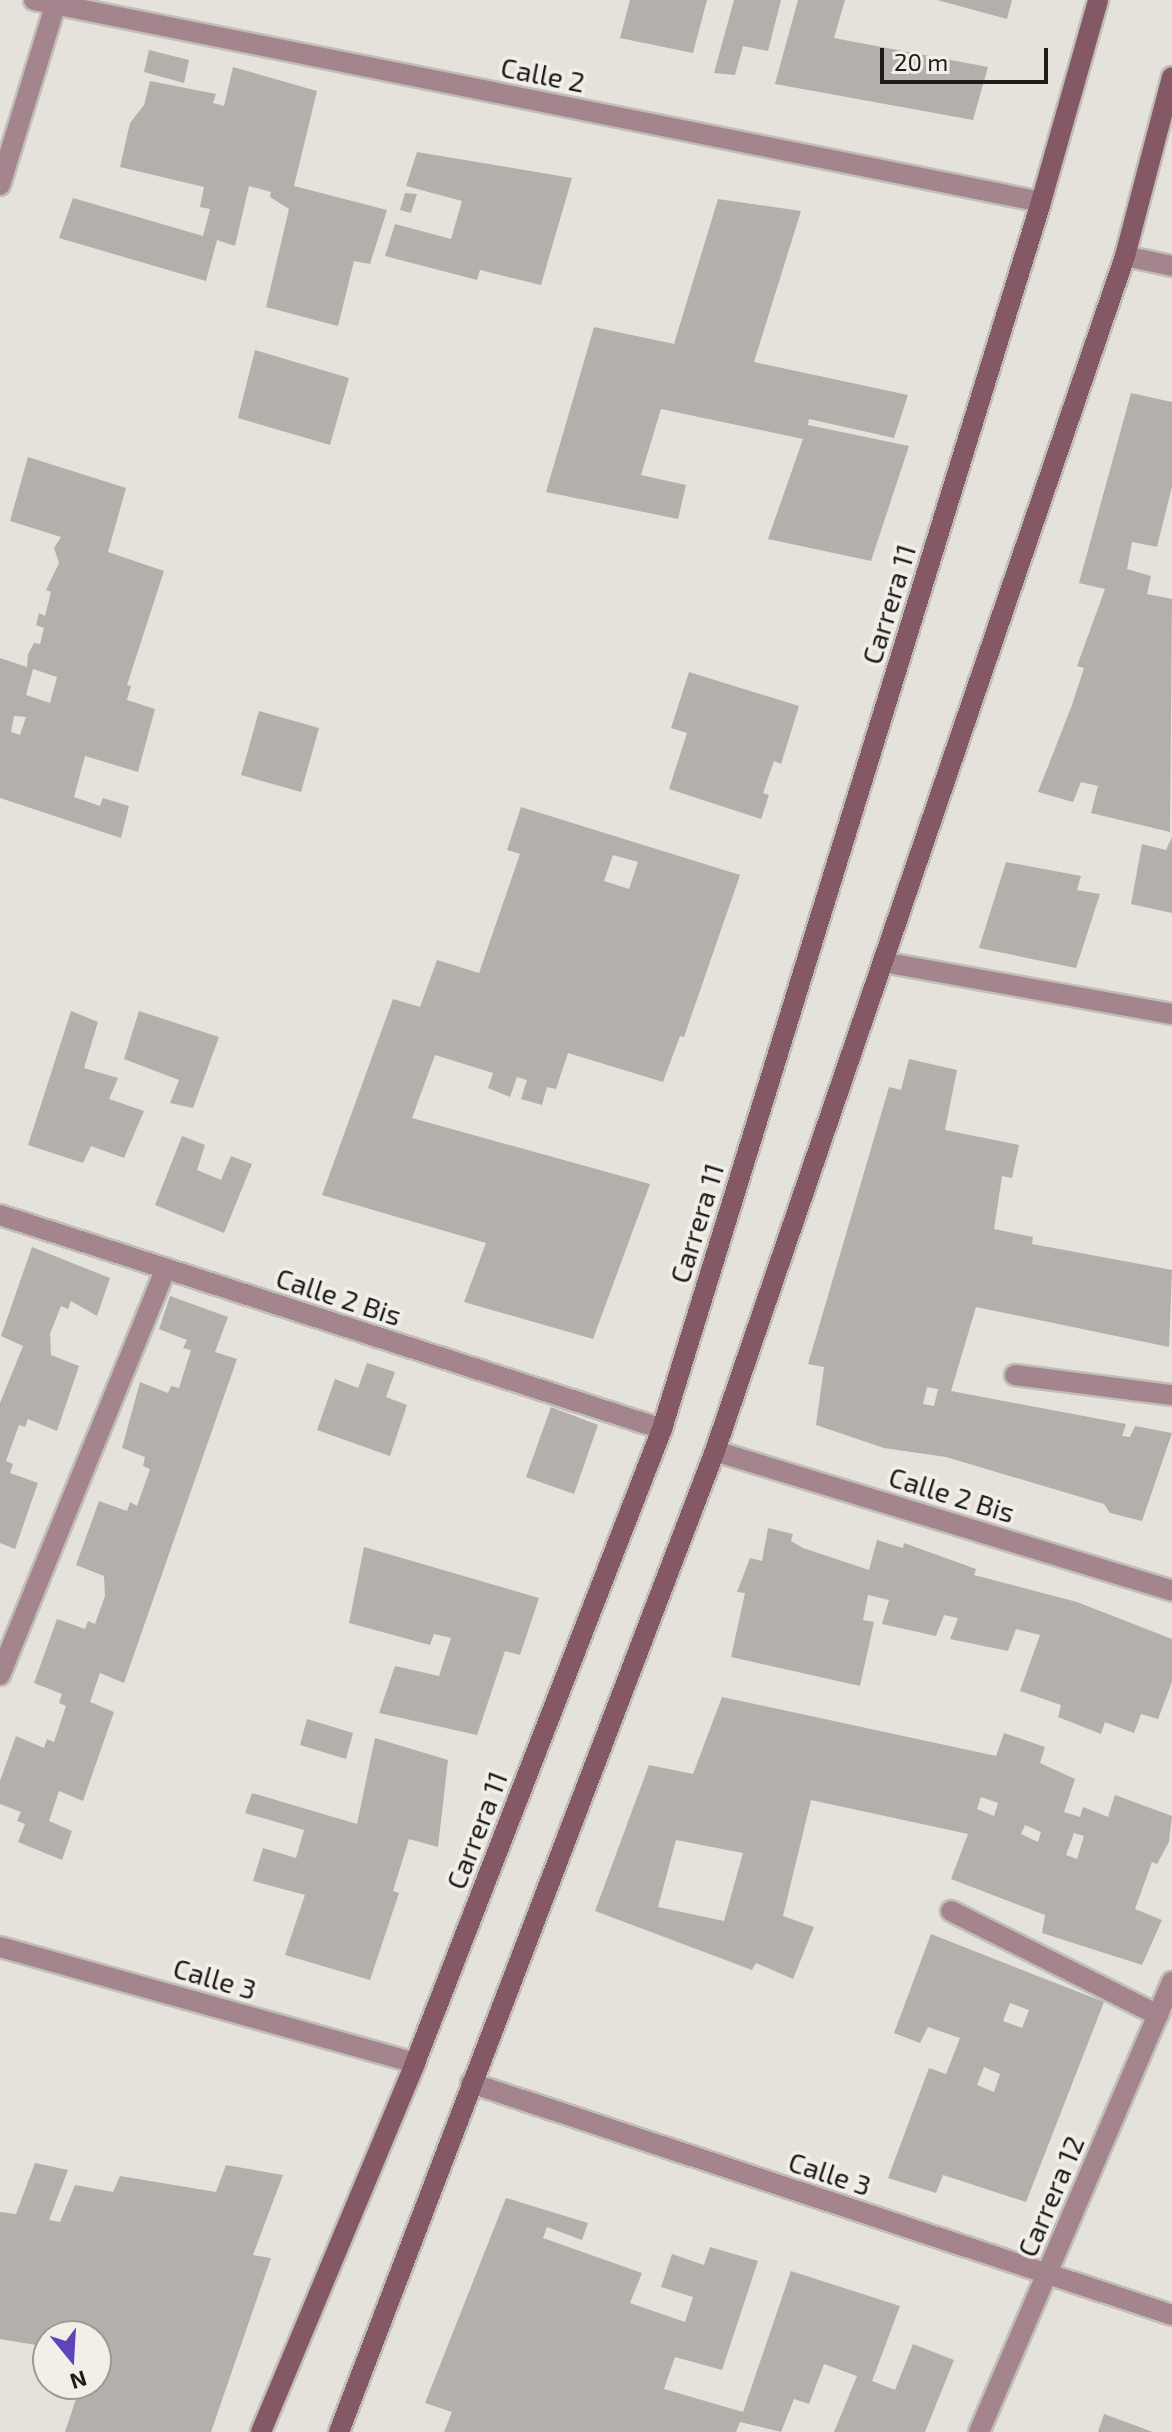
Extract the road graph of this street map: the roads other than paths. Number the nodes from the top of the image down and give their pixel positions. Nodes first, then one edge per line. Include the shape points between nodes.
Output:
1 (34, 0) edge
2 (1098, 0) edge
3 (56, 2) edge
4 (1172, 77) edge
5 (0, 185) edge
6 (1041, 202) junction
7 (1125, 256) junction
8 (1172, 266) edge
9 (883, 962) junction
10 (1172, 1014) edge
11 (0, 1215) edge
12 (166, 1269) junction
13 (1015, 1375) dead end
14 (1172, 1395) edge
15 (662, 1429) junction
16 (715, 1451) junction
17 (1172, 1591) edge
18 (0, 1675) edge
19 (951, 1911) dead end
20 (0, 1947) edge
21 (1172, 1982) edge
22 (1158, 2015) junction
23 (415, 2063) junction
24 (471, 2083) junction
25 (1046, 2275) junction
26 (1172, 2315) edge
27 (261, 2432) edge
28 (339, 2432) edge
29 (979, 2432) edge

1 - 3 street, Calle 2
2 - 6 main road, Carrera 11
3 - 5 street
3 - 6 street, Calle 2
4 - 7 main road
6 - 15 main road, Carrera 11
7 - 8 street
7 - 9 main road
9 - 10 street
9 - 16 main road
11 - 12 street, Calle 2 Bis
12 - 15 street, Calle 2 Bis
12 - 18 street
13 - 14 street
15 - 23 main road, Carrera 11
16 - 17 street, Calle 2 Bis
16 - 24 main road
19 - 22 street
20 - 23 street, Calle 3
21 - 22 street, Carrera 12
22 - 25 street, Carrera 12
23 - 27 main road, Carrera 11
24 - 25 street, Calle 3
24 - 28 main road
25 - 26 street, Calle 3
25 - 29 street, Carrera 12

